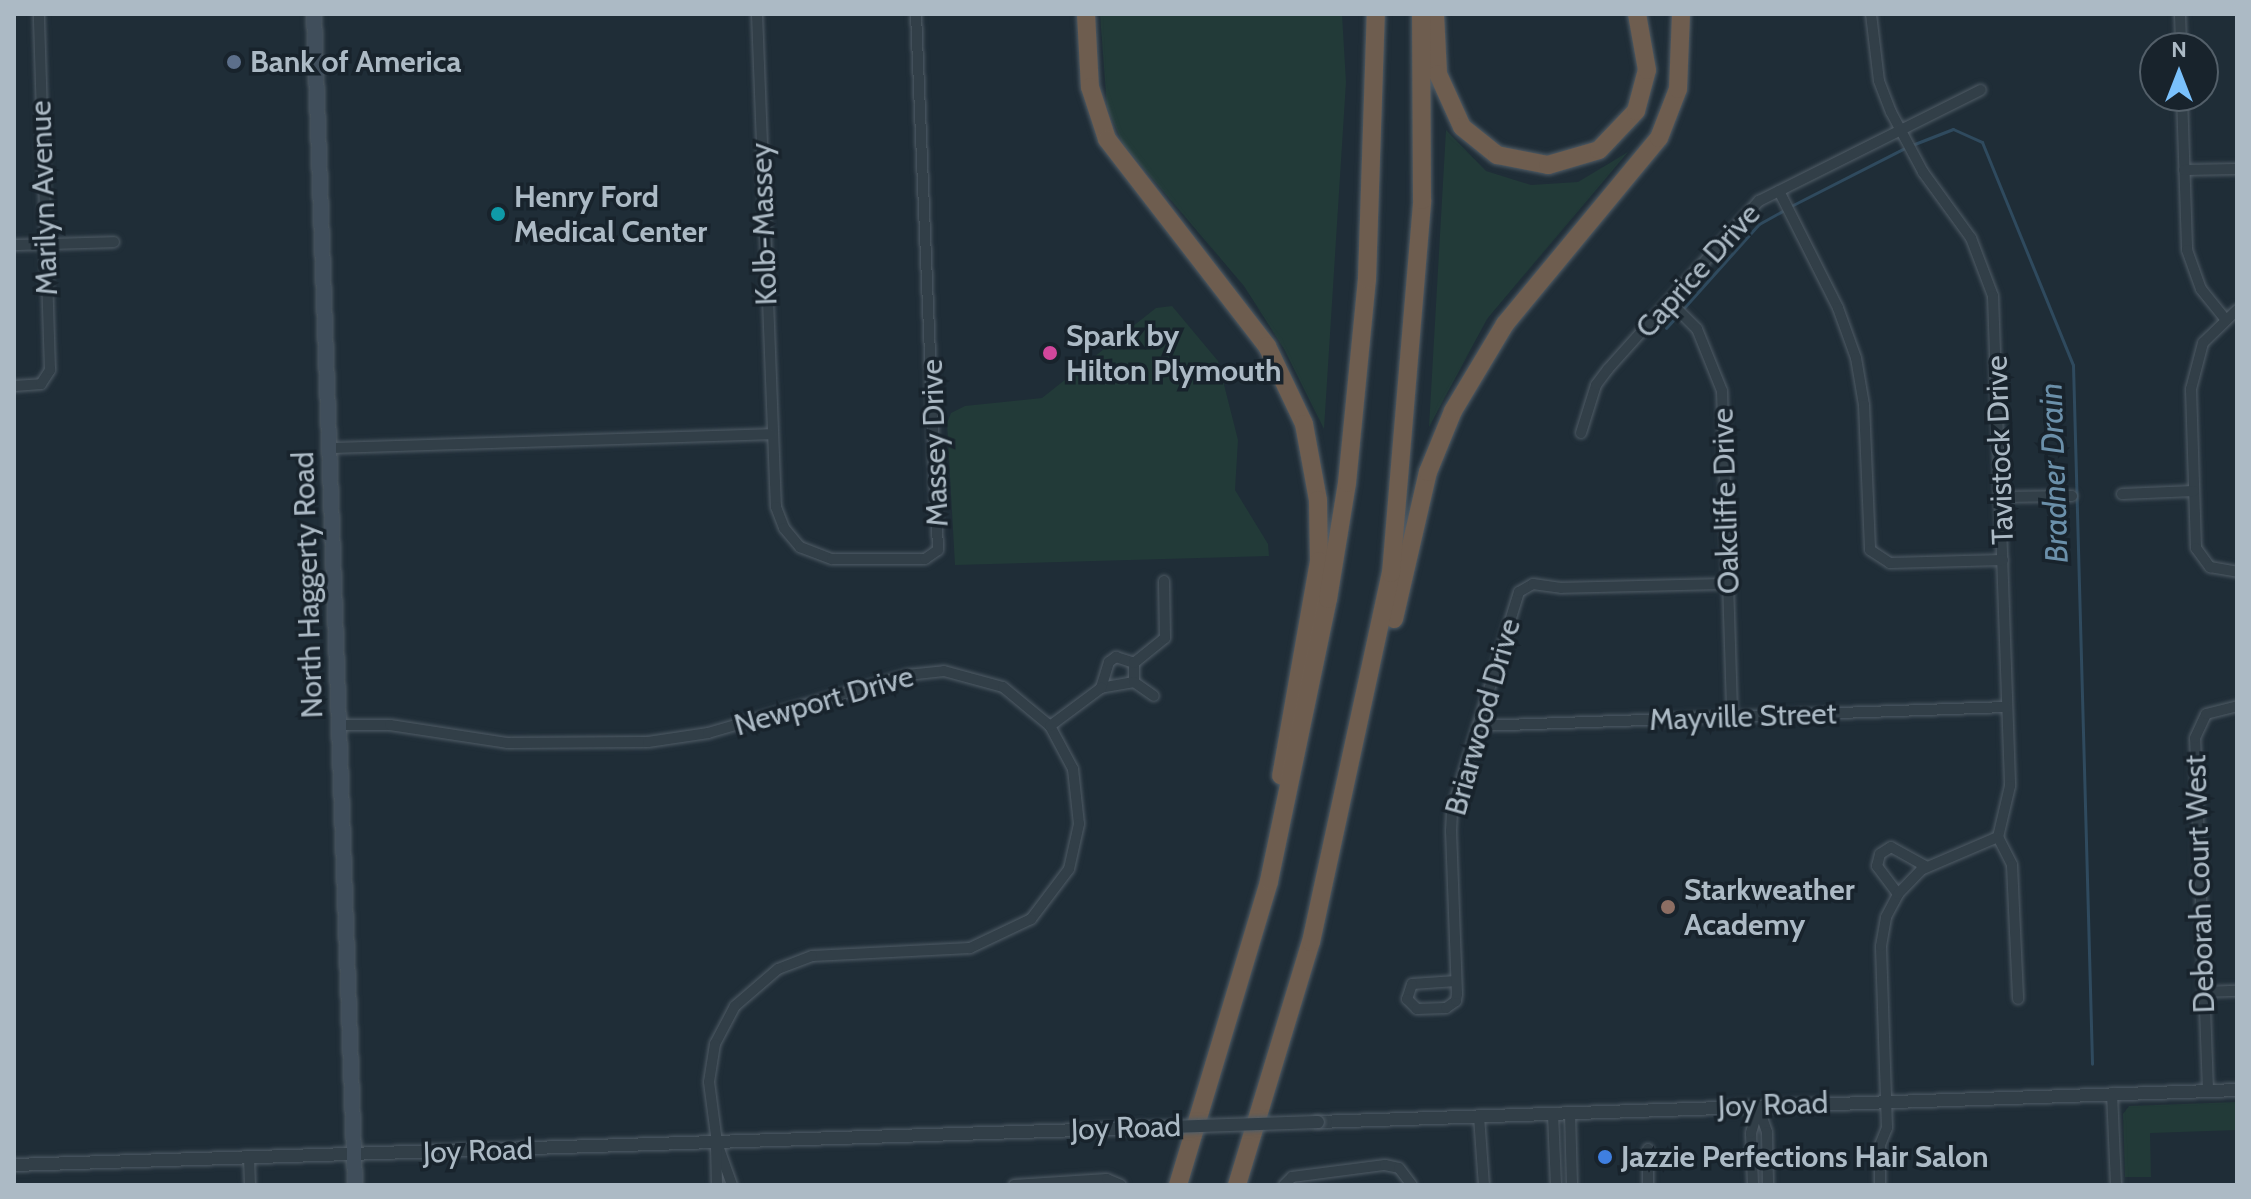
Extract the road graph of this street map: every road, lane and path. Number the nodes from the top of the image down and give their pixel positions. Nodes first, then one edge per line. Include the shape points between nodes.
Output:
1 (39, 14) edge
2 (314, 14) edge
3 (757, 14) edge
4 (916, 14) edge
5 (1086, 14) edge
6 (1376, 14) edge
7 (1421, 14) edge
8 (1435, 14) edge
9 (1637, 14) edge
10 (1681, 14) edge
11 (1871, 14) edge
12 (1981, 90) dead end
13 (2182, 112) edge
14 (1902, 131) junction
15 (2237, 169) edge
16 (2184, 170) junction
17 (1779, 191) junction
18 (114, 242) dead end
19 (45, 244) junction
20 (14, 245) edge
21 (1670, 302) junction
22 (2237, 310) edge
23 (2225, 319) junction
24 (14, 386) edge
25 (1581, 433) dead end
26 (772, 434) junction
27 (330, 448) junction
28 (2194, 491) junction
29 (2122, 494) dead end
30 (2072, 496) dead end
31 (2001, 497) junction
32 (2003, 560) junction
33 (2237, 572) edge
34 (1164, 581) dead end
35 (1728, 584) junction
36 (1134, 663) junction
37 (1134, 682) junction
38 (1101, 688) junction
39 (1154, 696) dead end
40 (2237, 706) edge
41 (2007, 707) junction
42 (1732, 717) junction
43 (1361, 724) junction
44 (339, 725) junction
45 (1050, 726) junction
46 (1478, 726) junction
47 (1998, 837) junction
48 (1927, 867) junction
49 (1269, 881) junction
50 (1898, 894) junction
51 (1456, 981) junction
52 (2237, 991) edge
53 (2204, 992) junction
54 (2018, 999) dead end
55 (2208, 1090) junction
56 (2237, 1090) edge
57 (2112, 1093) junction
58 (1886, 1101) junction
59 (1758, 1106) junction
60 (1570, 1113) junction
61 (1553, 1114) junction
62 (1479, 1116) junction
63 (717, 1143) junction
64 (1648, 1149) dead end
65 (355, 1154) junction
66 (249, 1157) junction
67 (14, 1165) edge
68 (1753, 1182) edge
69 (1768, 1182) edge
70 (250, 1185) edge
71 (355, 1185) edge
72 (717, 1185) edge
73 (732, 1185) edge
74 (1014, 1185) edge
75 (1121, 1185) edge
76 (1178, 1185) edge
77 (1237, 1185) edge
78 (1284, 1185) edge
79 (1412, 1185) edge
80 (1484, 1185) edge
81 (1556, 1185) edge
82 (1572, 1185) edge
83 (1648, 1185) edge
84 (1880, 1185) edge
85 (2116, 1185) edge

1 - 19 street, Marilyn Avenue
2 - 27 main road, North Haggerty Road
3 - 26 street, Kolb-Massey
4 - 26 street, Massey Drive via 936,554 925,559 832,559 800,547 776,507
5 - 49 highway via 1090,87 1107,139 1267,346 1304,424 1318,500 1319,561 1275,808
6 - 49 highway via 1367,279 1347,483 1312,696
7 - 43 highway via 1422,200 1401,500
8 - 9 highway via 1438,74 1462,127 1497,155 1548,165 1599,150 1636,111 1647,70
10 - 43 highway via 1678,89 1659,138 1505,324 1443,431 1428,472 1378,689
11 - 14 street, Tavistock Drive via 1879,81
12 - 14 street, Caprice Drive
13 - 16 street
14 - 17 street, Caprice Drive
14 - 31 street, Tavistock Drive via 1923,172 1971,238 1989,278 1996,318
15 - 16 street
16 - 23 street via 2190,261 2201,289
17 - 21 street, Caprice Drive via 1743,214
17 - 32 street via 1838,308 1856,358 1864,405 1870,550 1890,563
18 - 19 street
19 - 20 street
19 - 24 street, Marilyn Avenue via 50,370 46,381
21 - 25 street, Caprice Drive via 1596,385
21 - 35 street, Oakcliffe Drive via 1697,329 1722,391
22 - 23 street
23 - 28 street via 2203,343 2192,373
26 - 27 street
27 - 44 main road, North Haggerty Road
28 - 29 street
28 - 33 street via 2199,556 2217,570
30 - 31 street
31 - 32 street, Tavistock Drive
32 - 41 street, Tavistock Drive
34 - 36 street via 1165,638
35 - 42 street, Oakcliffe Drive
35 - 46 street, Briarwood Drive via 1525,586
36 - 37 street
36 - 38 street via 1113,658
37 - 38 street
37 - 39 street
38 - 45 street
40 - 53 street, Deborah Court West via 2212,710 2196,732
41 - 42 street, Mayville Street
41 - 47 street, Tavistock Drive via 2009,798
42 - 46 street, Mayville Street
43 - 77 highway via 1311,942
44 - 45 street, Newport Drive via 390,725 507,743 648,742 722,730 907,675 944,671 1003,687
44 - 65 main road, North Haggerty Road
45 - 63 street, Newport Drive via 1073,769 1079,824 1069,869 1049,901 1019,928 981,945 812,956 760,980 735,1006 713,1053 709,1108
46 - 51 street, Briarwood Drive via 1451,821
47 - 48 street
47 - 54 street via 2012,865
48 - 50 street
48 - 50 street via 1891,847 1880,854 1877,866
49 - 76 highway
50 - 58 street via 1881,946
51 - 51 street via 1451,1007 1417,1009 1406,997 1412,984
52 - 53 street
53 - 55 street, Deborah Court West
55 - 56 street, Joy Road
55 - 57 street, Joy Road
57 - 58 street, Joy Road
57 - 85 street
58 - 59 street, Joy Road
58 - 84 street
59 - 60 street, Joy Road
59 - 68 street via 1751,1133
59 - 69 street via 1767,1132
60 - 61 street, Joy Road
60 - 82 street
61 - 62 street, Joy Road
61 - 81 street
62 - 63 street, Joy Road, bridge
62 - 80 street
63 - 65 street, Joy Road
63 - 72 street
63 - 73 street
64 - 83 street
65 - 66 street, Joy Road
65 - 71 main road, North Haggerty Road
66 - 67 street, Joy Road
66 - 70 street
68 - 69 street
74 - 75 street via 1107,1179
78 - 79 street via 1292,1177 1385,1165 1399,1168

